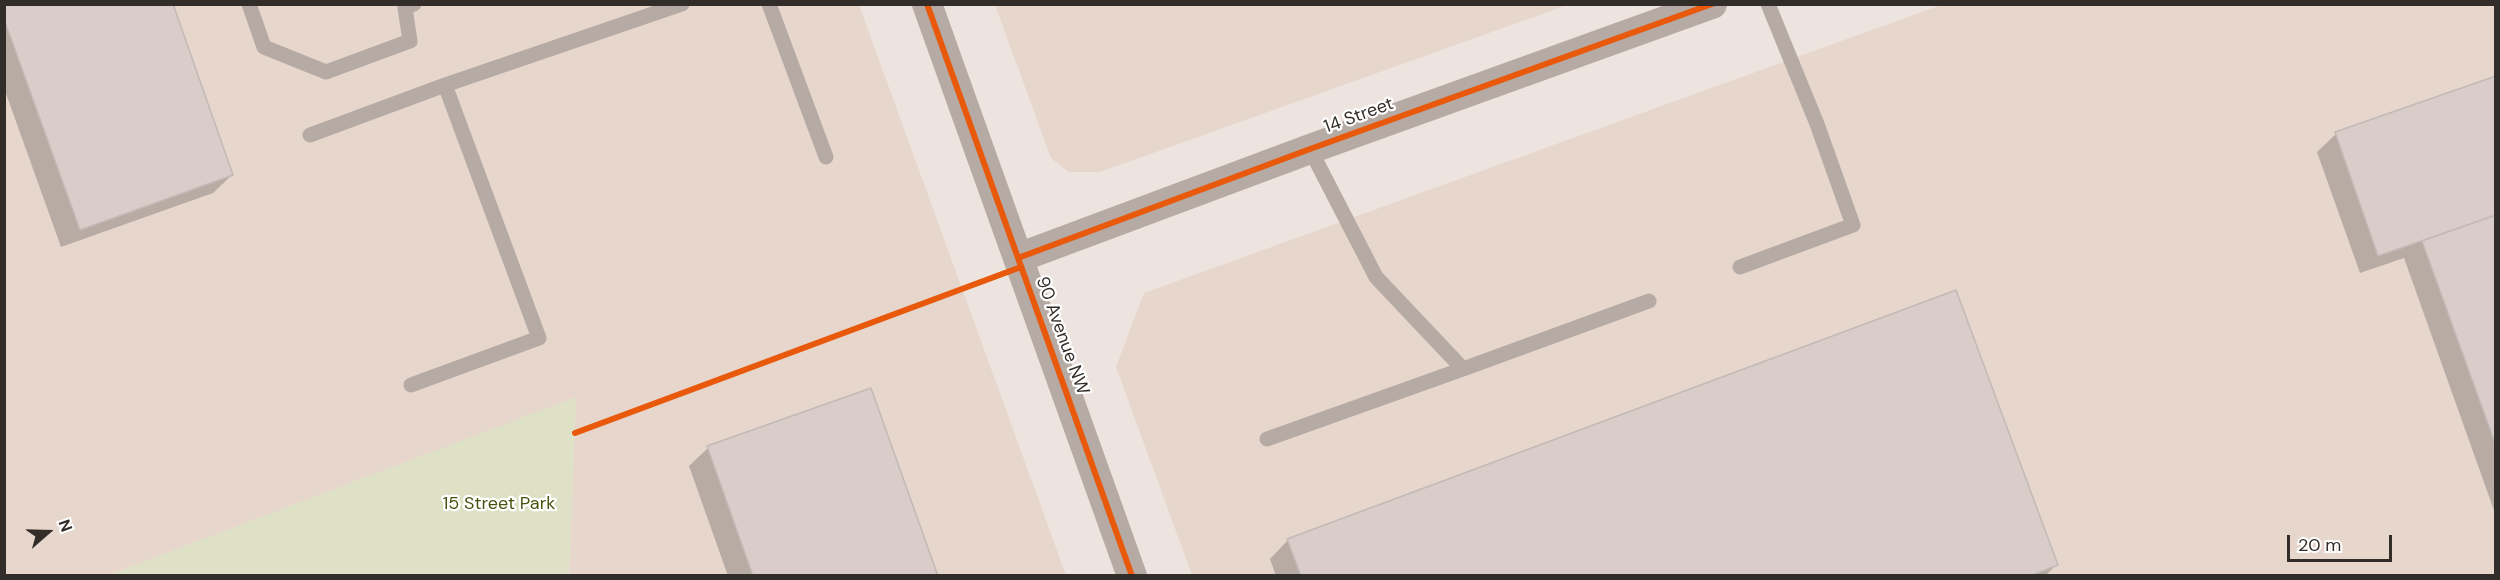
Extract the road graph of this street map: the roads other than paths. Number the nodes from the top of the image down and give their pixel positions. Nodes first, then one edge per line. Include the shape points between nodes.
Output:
1 (249, 4) edge
2 (414, 4) edge
3 (682, 4) edge
4 (769, 4) edge
5 (927, 4) edge
6 (1712, 4) edge
7 (1768, 4) edge
8 (445, 85) junction
9 (310, 135) dead end
10 (1310, 149) junction
11 (826, 158) dead end
12 (1018, 258) junction
13 (1740, 267) dead end
14 (1649, 301) dead end
15 (1463, 369) junction
16 (411, 385) dead end
17 (1267, 439) dead end
18 (1132, 576) edge

1 - 2 lane via 264,47 326,72 410,41 405,8
3 - 8 lane
4 - 11 lane
5 - 12 street, 90 Avenue NW
6 - 10 street, 14 Street
7 - 13 lane via 1853,225
8 - 9 lane
8 - 16 lane via 539,338
10 - 12 street, 14 Street
10 - 15 lane via 1376,277
12 - 18 street, 90 Avenue NW
14 - 15 lane
15 - 17 lane

